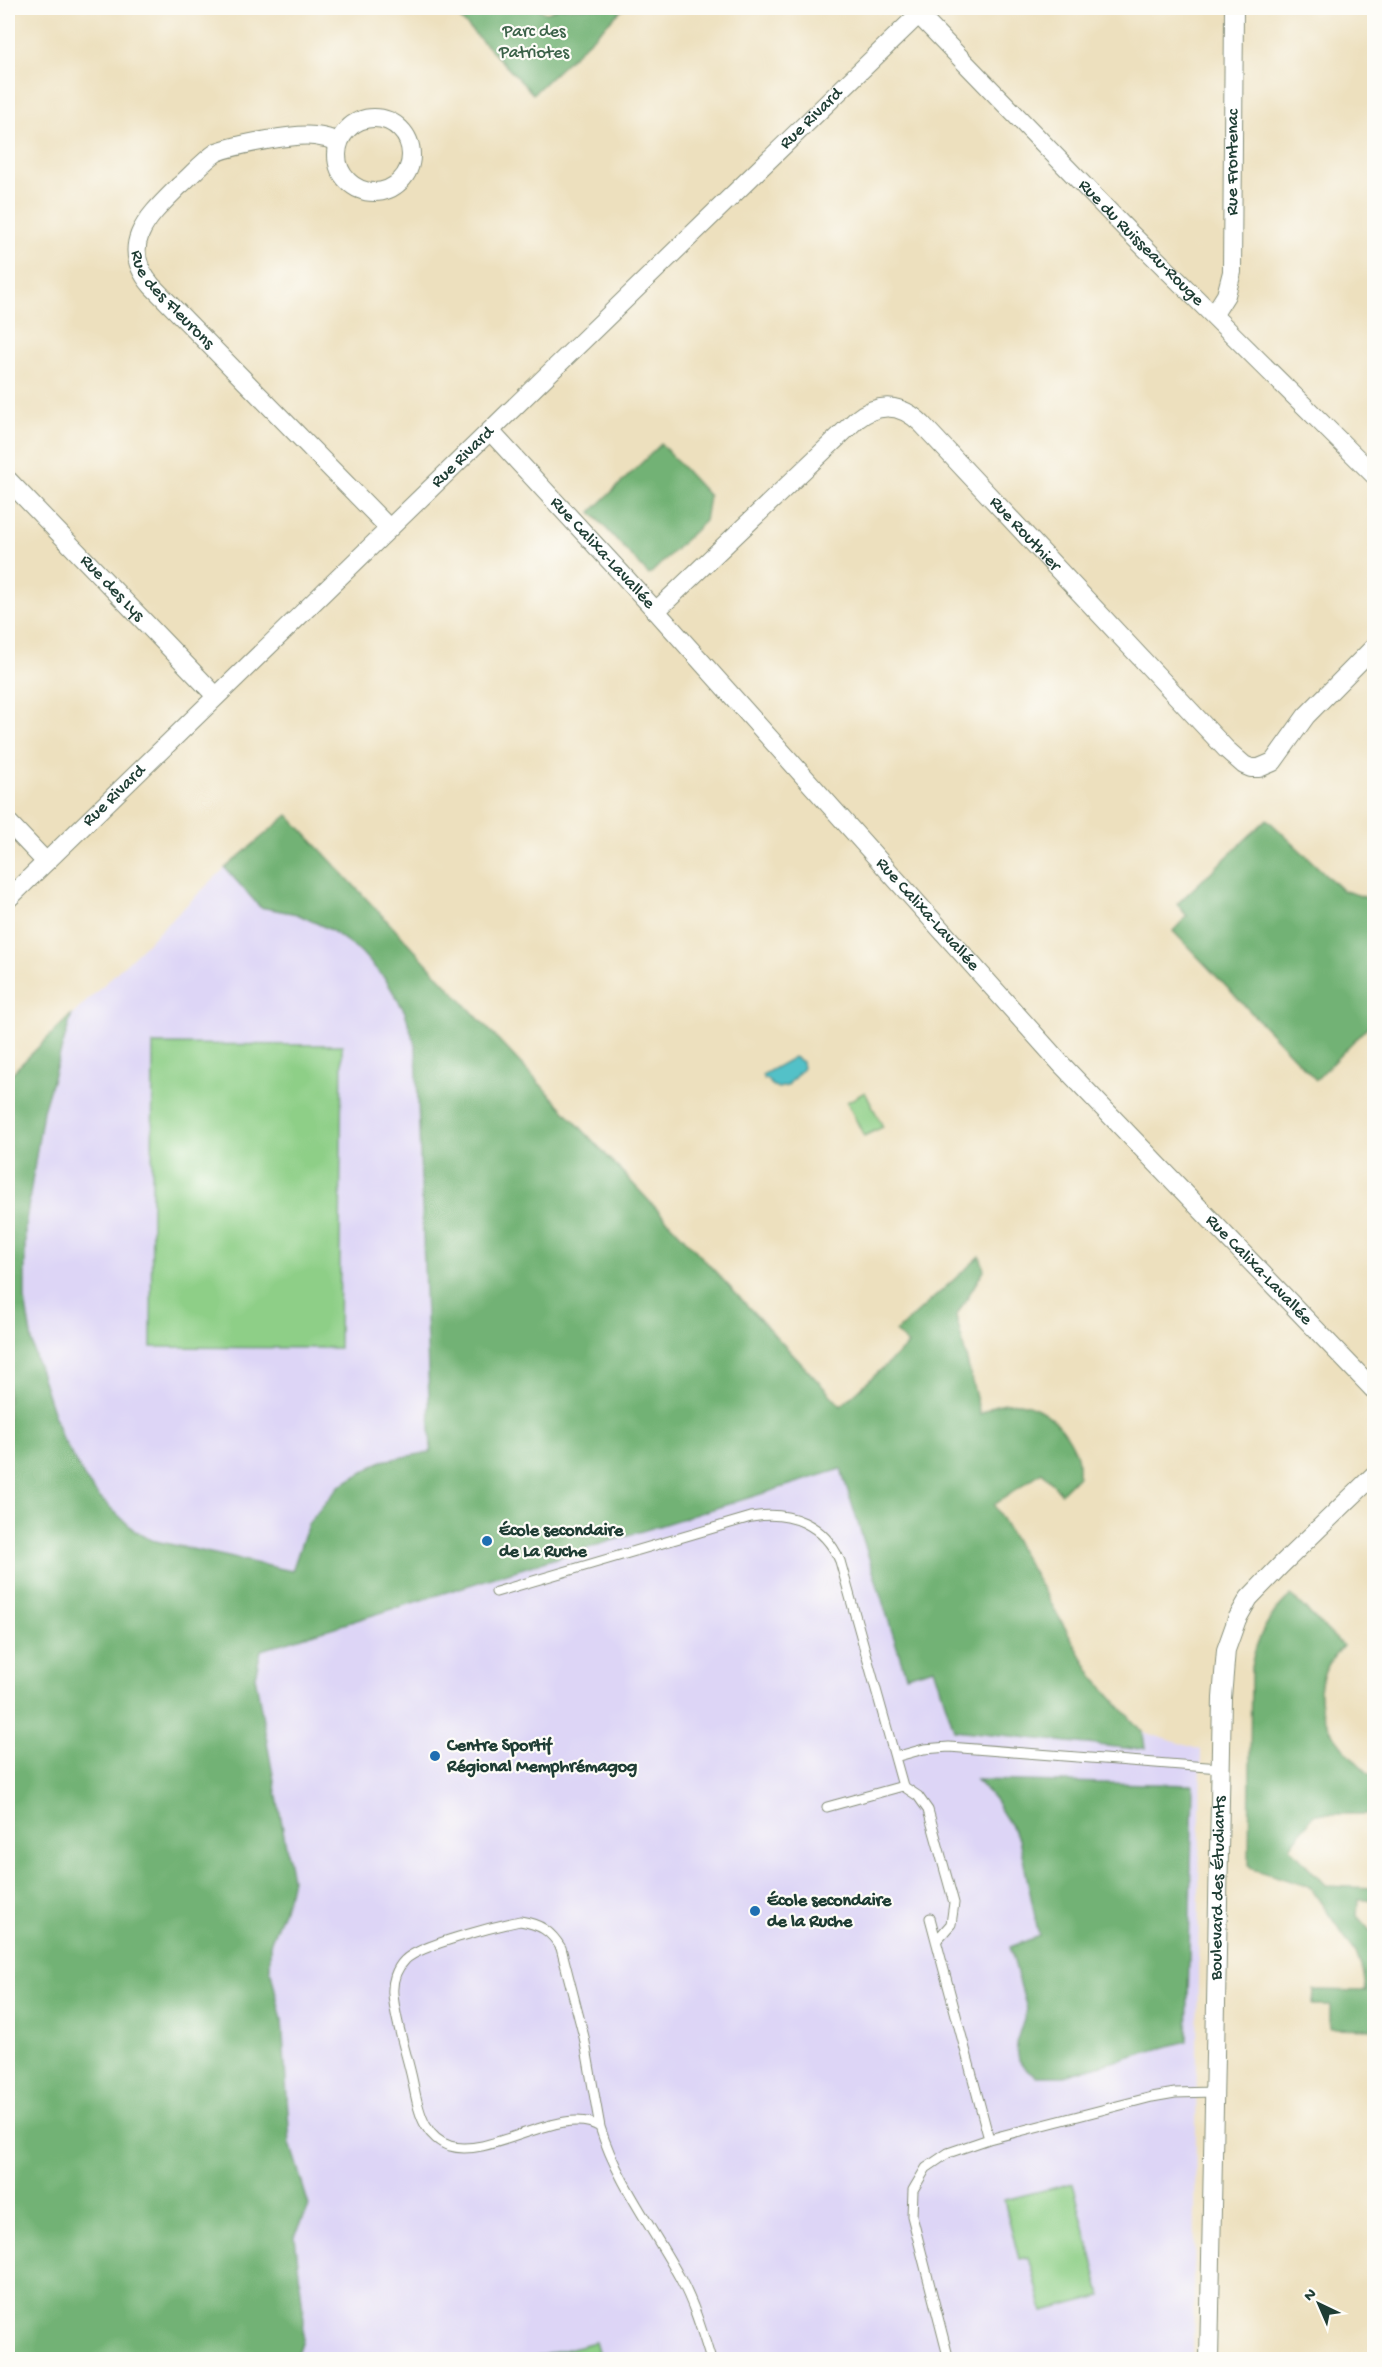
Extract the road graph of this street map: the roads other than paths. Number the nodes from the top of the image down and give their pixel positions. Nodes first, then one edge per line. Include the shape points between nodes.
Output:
1 (1234, 8) edge
2 (915, 11) edge
3 (338, 142) junction
4 (1214, 314) junction
5 (490, 431) junction
6 (1374, 475) edge
7 (8, 480) edge
8 (389, 528) junction
9 (656, 611) junction
10 (1374, 647) edge
11 (216, 696) junction
12 (8, 822) edge
13 (46, 862) junction
14 (8, 899) edge
15 (1374, 1390) edge
16 (1374, 1475) edge
17 (496, 1592) dead end
18 (895, 1757) junction
19 (1220, 1768) junction
20 (903, 1786) junction
21 (827, 1807) dead end
22 (930, 1917) dead end
23 (936, 1941) junction
24 (1214, 2092) junction
25 (600, 2127) junction
26 (990, 2139) junction
27 (711, 2360) edge
28 (949, 2360) edge
29 (1209, 2360) edge

1 - 4 street, Rue Frontenac via 1232,261 1229,284
2 - 4 street, Rue du Ruisseau-Rouge
2 - 5 street, Rue Rivard
3 - 3 street via 340,172 352,186 363,191 388,190 399,183 411,162 411,149 400,128 377,117 365,118 349,127
3 - 8 street, Rue des Fleurons via 313,135 300,136 217,152 149,216 139,233 137,252 142,271 152,286
4 - 6 street, Rue du Ruisseau-Rouge
5 - 8 street, Rue Rivard
5 - 9 street, Rue Calixa-Lavallée
7 - 11 street, Rue des Lys
8 - 11 street, Rue Rivard
9 - 10 street, Rue Routhier via 856,420 877,408 890,407 908,412 922,424 1244,765 1259,768 1273,762 1306,716
9 - 15 street, Rue Calixa-Lavallée via 1062,1065
11 - 13 street, Rue Rivard
12 - 13 street
13 - 14 street, Rue Rivard
16 - 19 street, Boulevard des Étudiants via 1261,1584 1239,1615 1223,1669
17 - 18 lane via 751,1517 766,1514 798,1519 825,1536 835,1548
18 - 19 lane via 949,1747
18 - 20 lane
19 - 24 street, Boulevard des Étudiants
20 - 21 lane
20 - 23 lane via 918,1796 928,1810 954,1903 951,1924
22 - 23 lane
23 - 26 lane
24 - 26 lane via 1152,2097
24 - 29 street, Boulevard des Étudiants
25 - 25 lane via 584,2037 561,1948 545,1928 520,1921 422,1950 405,1961 395,1976 393,1994 423,2120 434,2136 461,2148 580,2120
25 - 27 lane via 616,2169 687,2292
26 - 28 lane via 936,2159 918,2178 913,2190 912,2216

